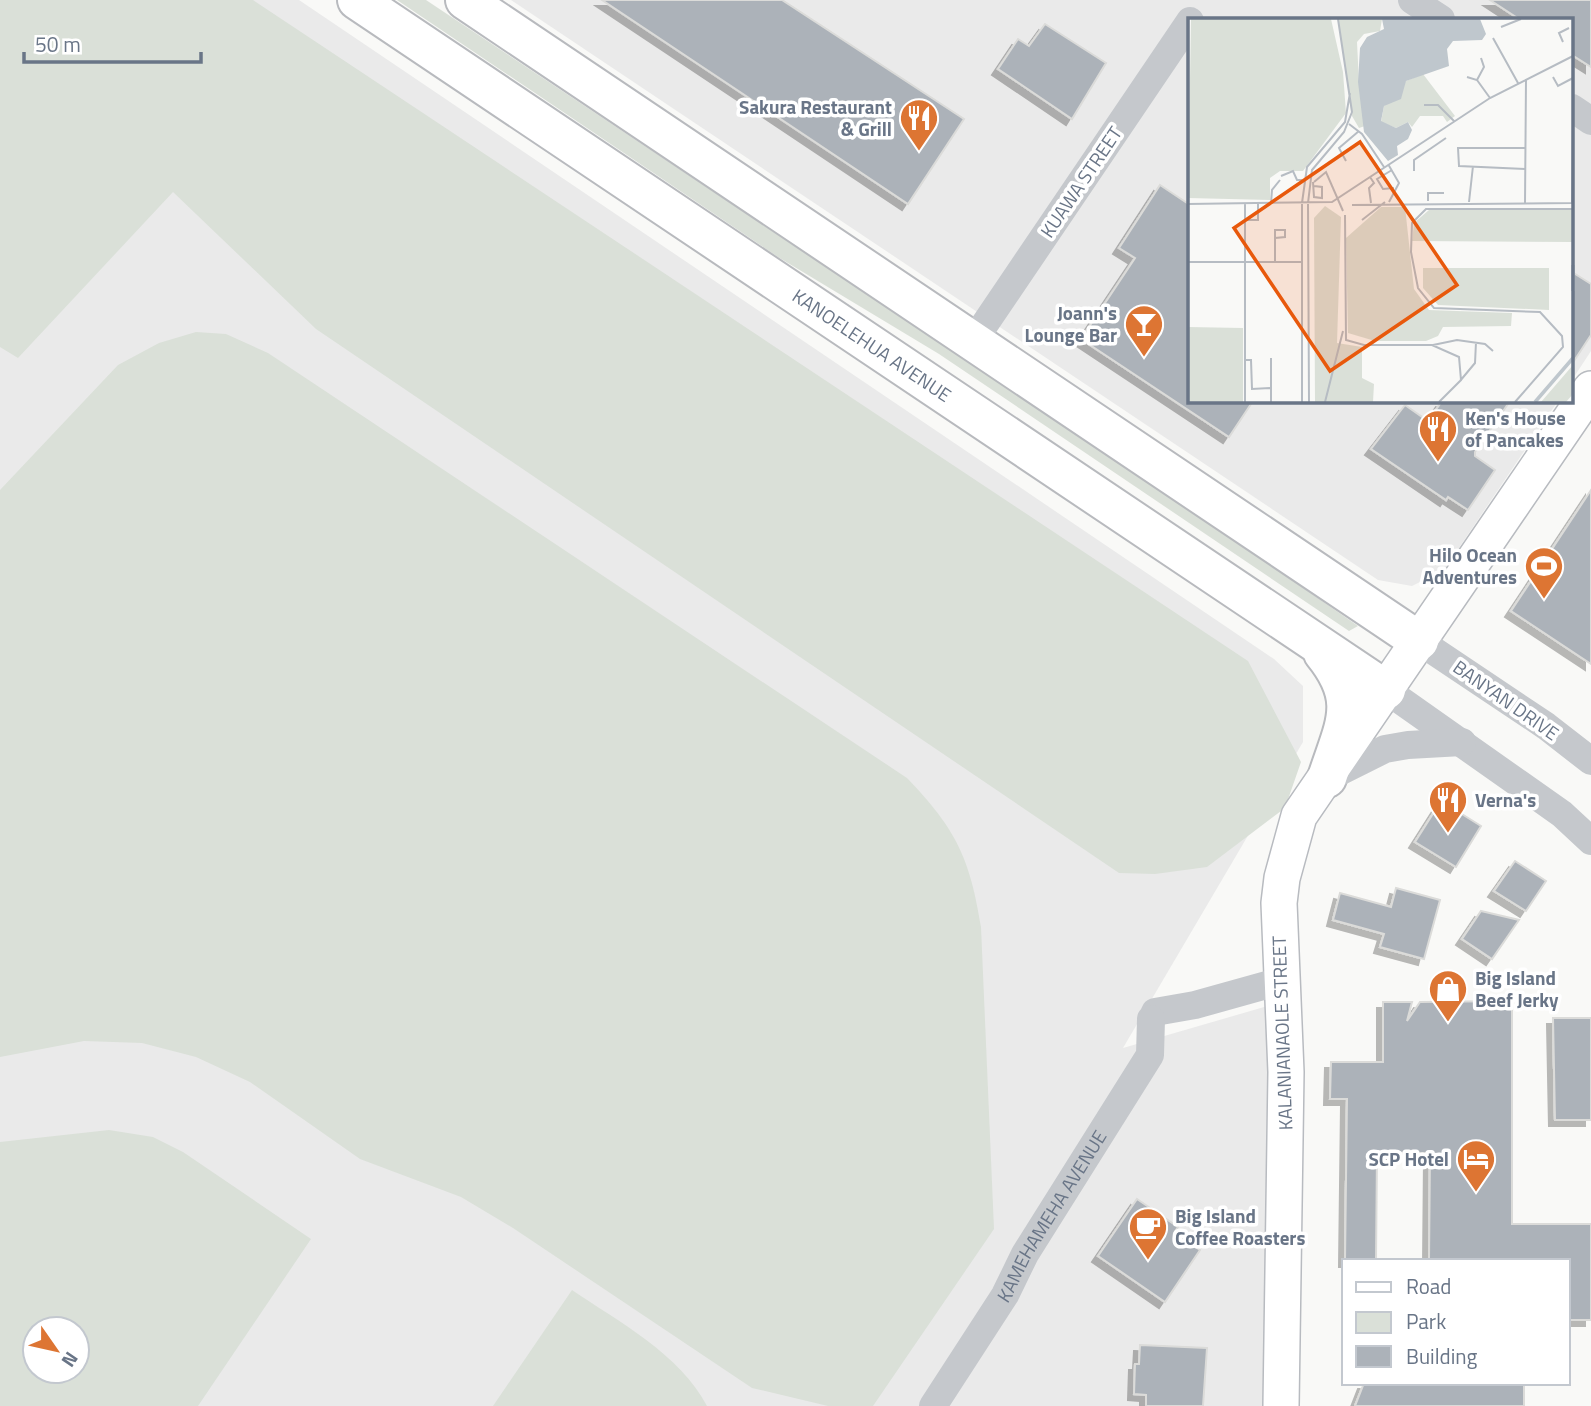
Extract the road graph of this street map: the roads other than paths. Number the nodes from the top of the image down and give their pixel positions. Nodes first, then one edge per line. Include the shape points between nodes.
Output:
1 (357, 0) edge
2 (465, 0) edge
3 (1205, 0) edge
4 (1412, 0) edge
5 (1192, 18) edge
6 (1439, 18) edge
7 (1188, 24) edge
8 (1574, 109) edge
9 (1591, 121) edge
10 (972, 343) junction
11 (1591, 388) edge
12 (1419, 641) junction
13 (1315, 643) junction
14 (1386, 690) junction
15 (1462, 742) junction
16 (1591, 761) edge
17 (1327, 778) junction
18 (1591, 841) edge
19 (1281, 970) junction
20 (933, 1406) edge
21 (1282, 1406) edge

1 - 13 highway, KANOELEHUA AVENUE
2 - 10 highway
3 - 5 street, KUAWA STREET
4 - 6 street
7 - 10 street, KUAWA STREET
8 - 9 street
10 - 12 highway
11 - 12 main road
12 - 14 main road
12 - 16 street, BANYAN DRIVE
13 - 14 highway, KANOELEHUA AVENUE
13 - 17 highway via 1348,699
14 - 15 street
14 - 17 main road, KALANIANAOLE STREET
15 - 17 street via 1385,749
15 - 18 street via 1562,814
17 - 19 main road, KALANIANAOLE STREET via 1299,816 1282,878
19 - 20 street, KAMEHAMEHA AVENUE via 1195,1005 1153,1016 1150,1055
19 - 21 main road, KALANIANAOLE STREET via 1286,1072

